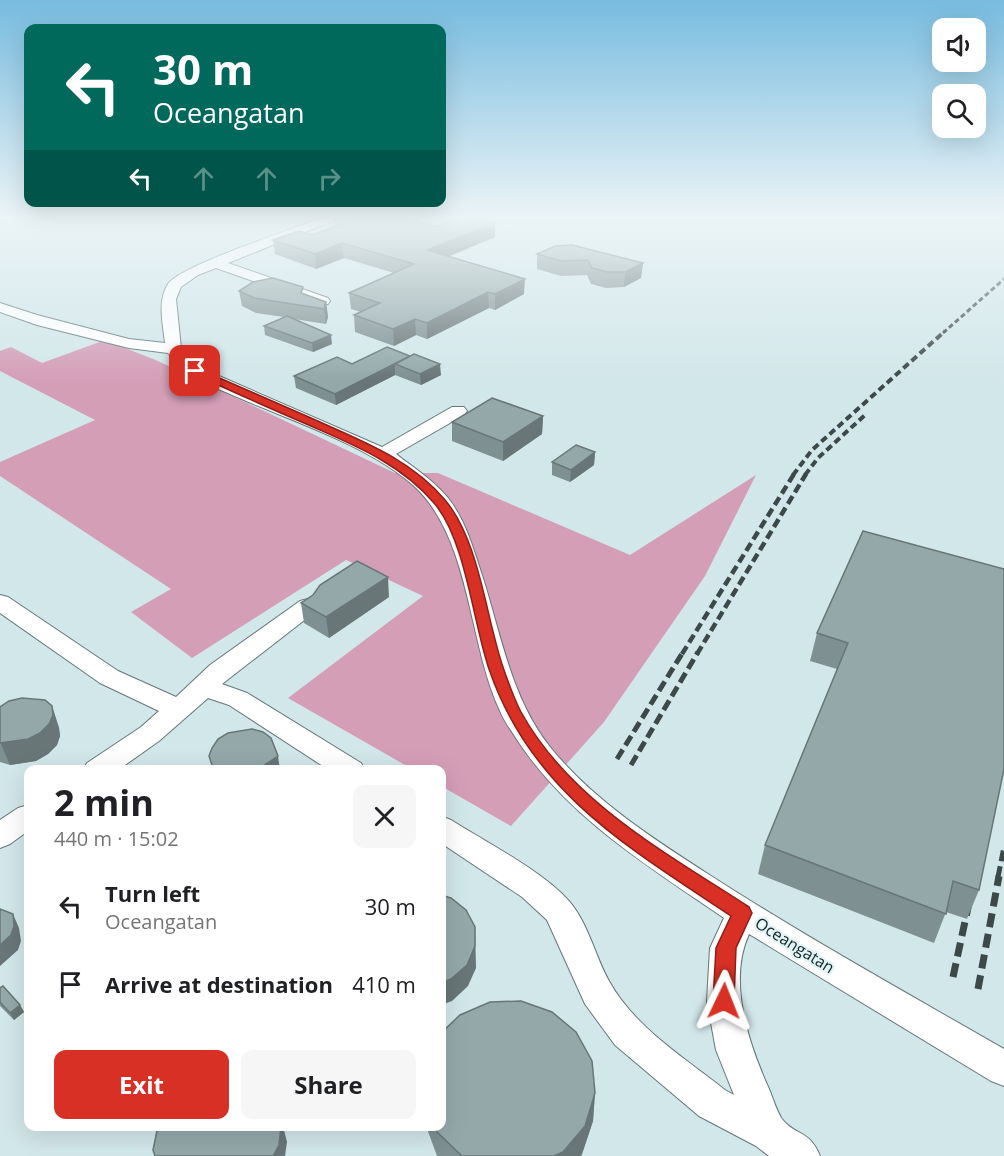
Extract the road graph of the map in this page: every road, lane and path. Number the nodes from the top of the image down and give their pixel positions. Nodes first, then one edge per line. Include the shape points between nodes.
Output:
1 (193, 272) edge
2 (240, 272) edge
3 (323, 301) edge
4 (0, 307) edge
5 (173, 348) junction
6 (458, 411) dead end
7 (383, 454) junction
8 (0, 602) edge
9 (308, 606) edge
10 (204, 687) junction
11 (178, 709) junction
12 (105, 765) edge
13 (343, 765) edge
14 (24, 819) edge
15 (446, 831) edge
16 (0, 836) edge
17 (742, 913) junction
18 (1004, 1069) edge
19 (769, 1133) junction
20 (801, 1156) edge

1 - 5 street via 175,285 169,299
2 - 3 street
4 - 5 street via 133,344
5 - 7 street, Oceangatan via 182,361 204,376
6 - 7 street
7 - 17 street, Oceangatan via 420,481 441,503 457,531 496,667 513,712 540,753 571,789 641,846
8 - 11 street via 109,677
9 - 10 street via 219,671
10 - 11 street
10 - 13 street via 238,699
11 - 12 street
14 - 16 street
15 - 19 street via 533,888 558,910 597,993 627,1033 712,1103
17 - 18 street, Oceangatan
17 - 19 street via 726,948 724,1001 734,1050
19 - 20 street

